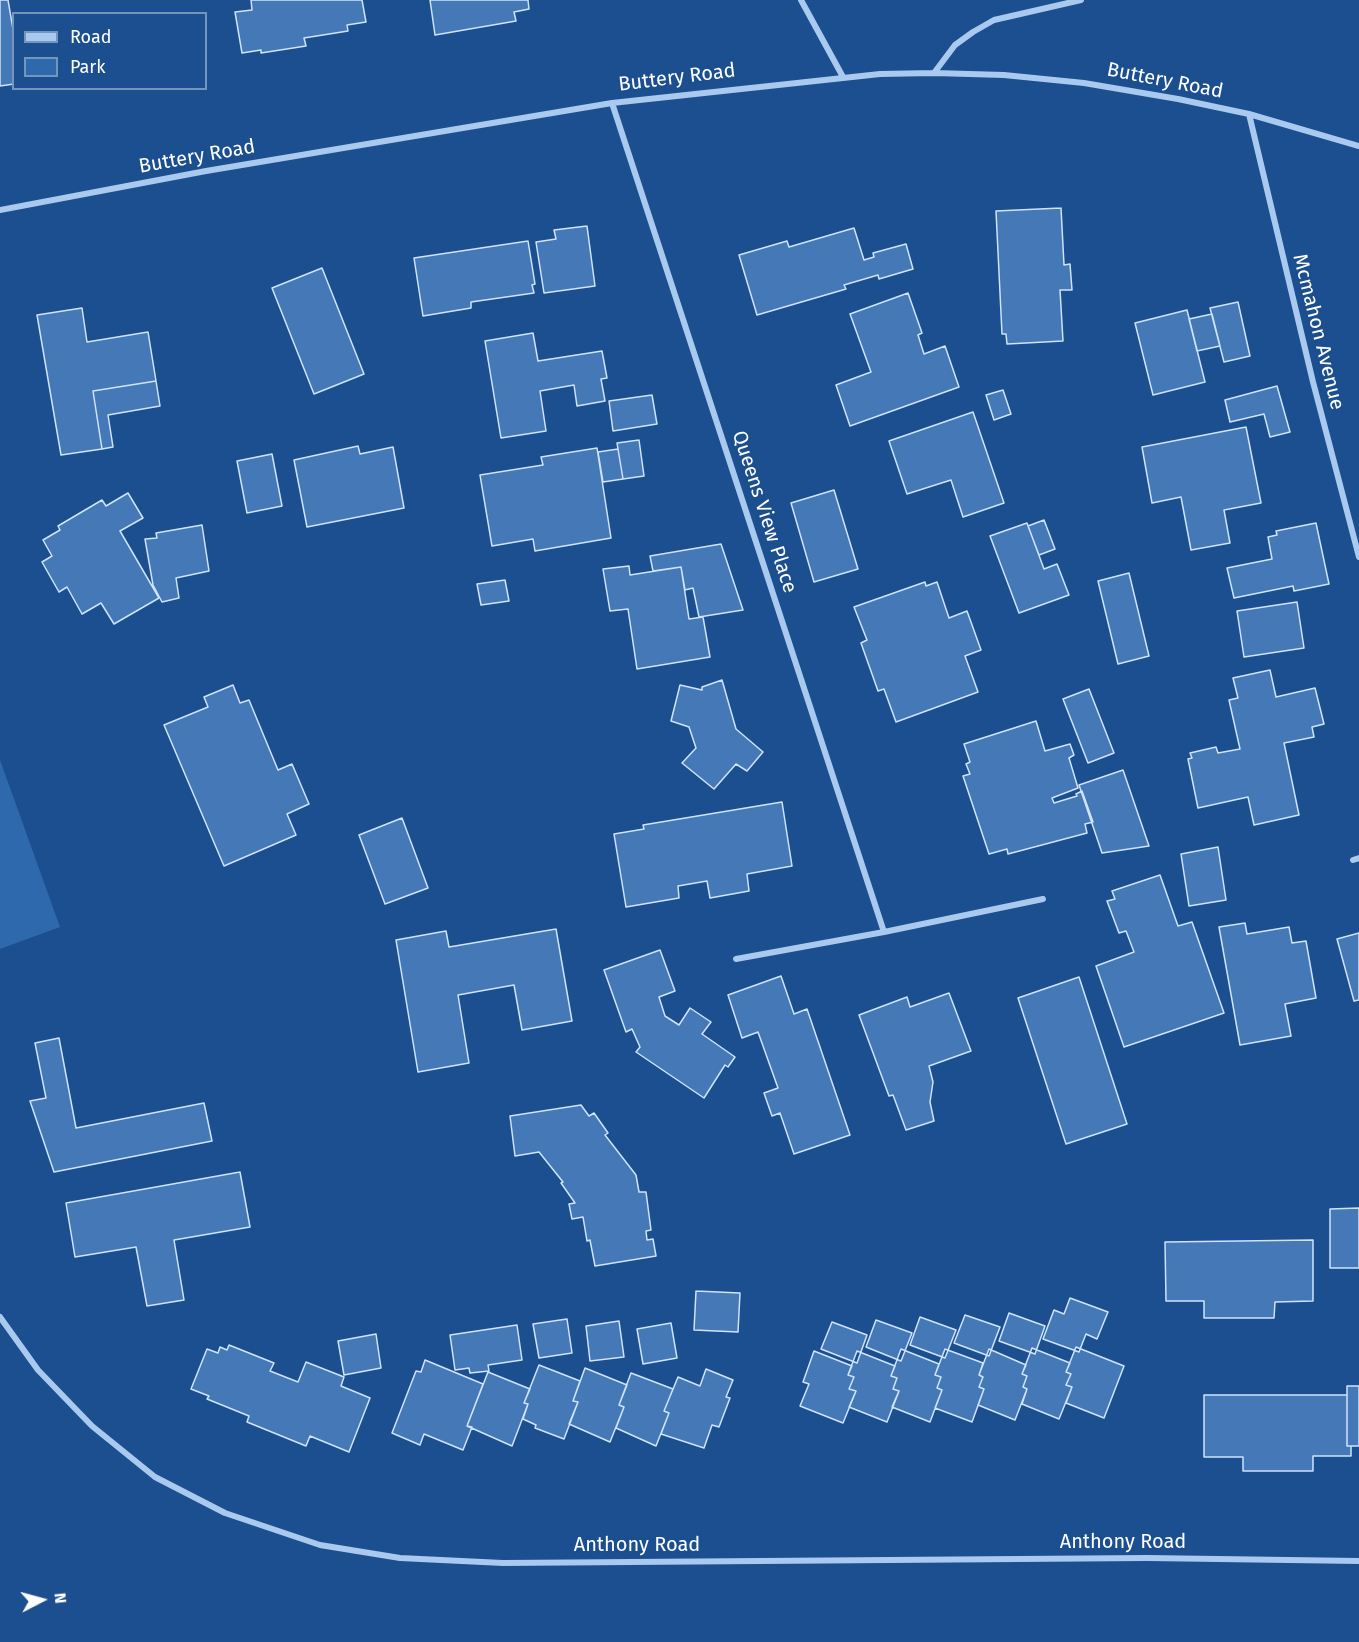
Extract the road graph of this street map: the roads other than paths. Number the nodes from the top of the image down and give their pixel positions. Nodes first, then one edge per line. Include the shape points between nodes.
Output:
1 (801, 0) edge
2 (1081, 0) edge
3 (934, 73) junction
4 (843, 77) junction
5 (612, 103) junction
6 (1249, 114) junction
7 (1359, 147) edge
8 (0, 210) edge
9 (1359, 557) edge
10 (1042, 899) dead end
11 (884, 932) junction
12 (736, 959) dead end
13 (0, 1317) edge
14 (1359, 1561) edge

1 - 4 street
2 - 3 street via 994,20 955,45
3 - 4 street, Buttery Road
3 - 6 street, Buttery Road via 1084,83
4 - 5 street, Buttery Road
5 - 8 street, Buttery Road
5 - 11 street, Queens View Place
6 - 7 street, Buttery Road
6 - 9 street, Mcmahon Avenue
10 - 11 street
11 - 12 street
13 - 14 street, Anthony Road via 38,1370 92,1426 155,1477 225,1513 320,1545 400,1558 503,1563 1136,1558

